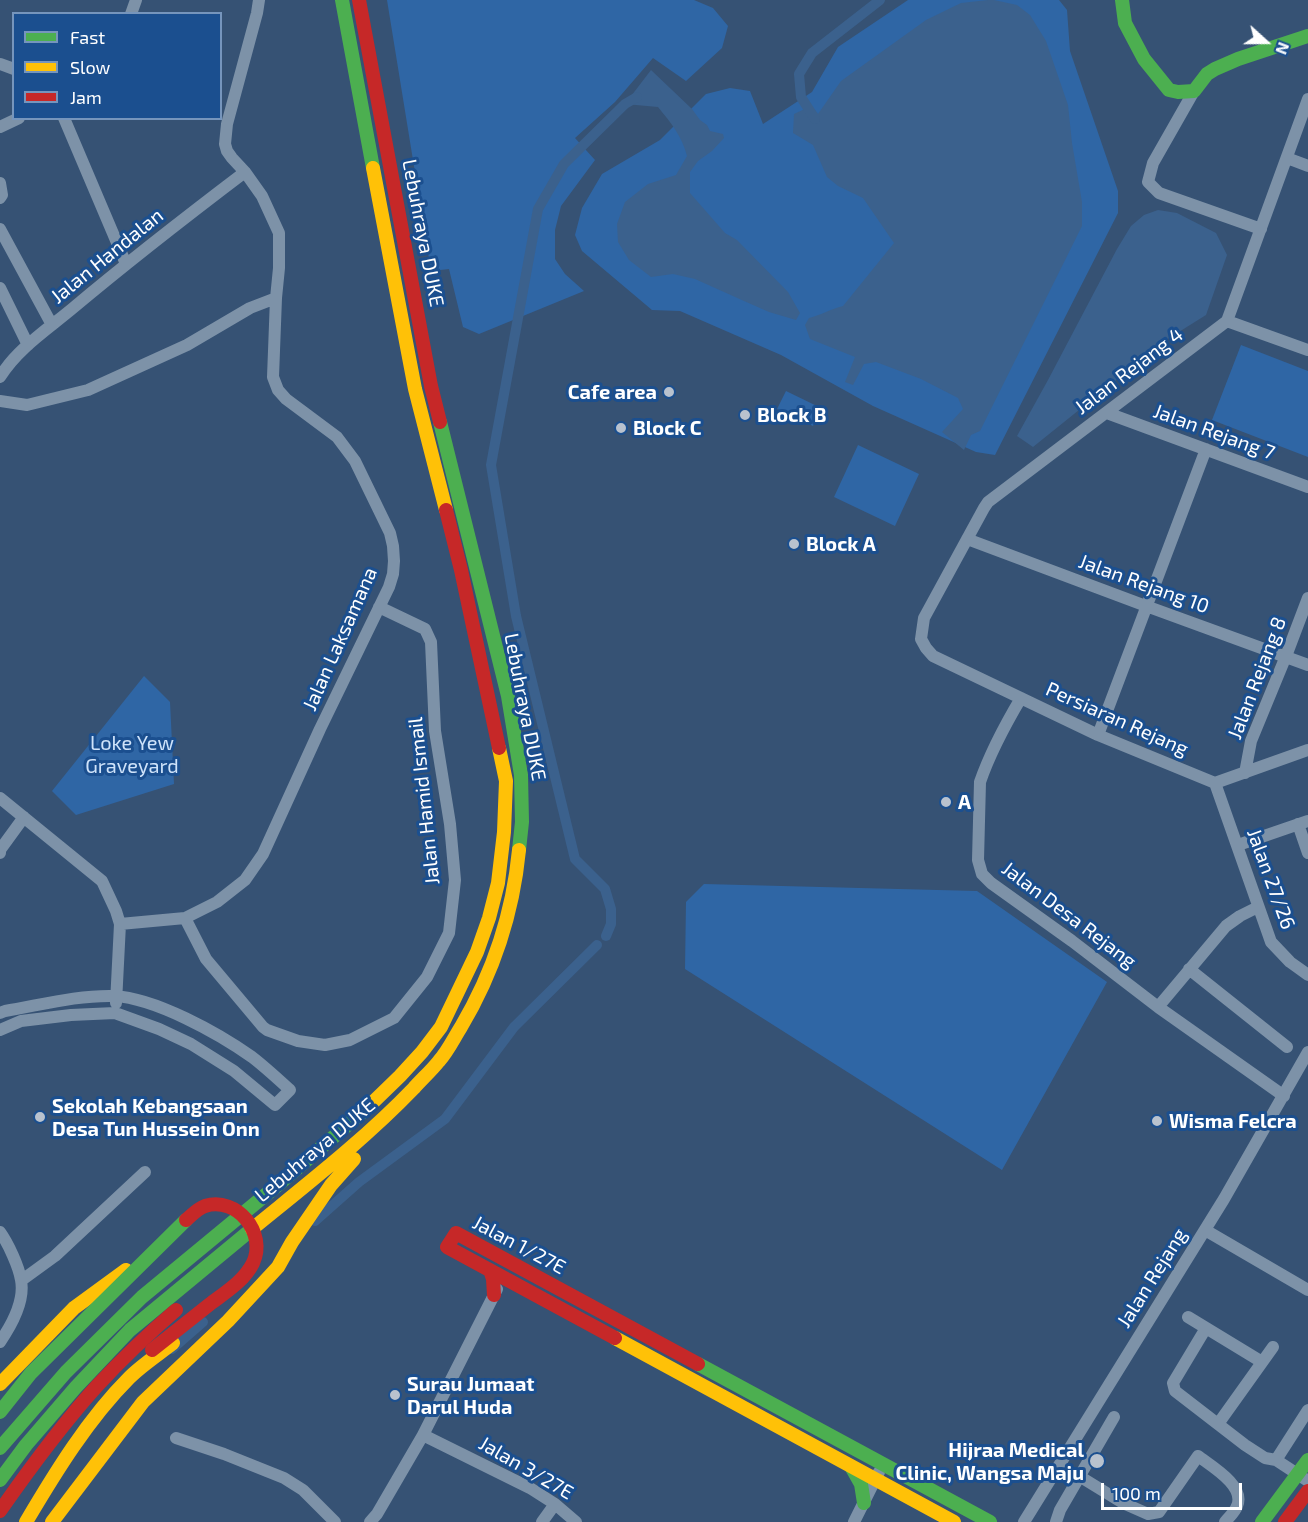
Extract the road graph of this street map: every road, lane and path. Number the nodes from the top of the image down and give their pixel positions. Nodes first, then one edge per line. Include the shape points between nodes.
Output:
1 (259, 0) edge
2 (342, 0) edge
3 (359, 0) edge
4 (1122, 0) edge
5 (1308, 36) edge
6 (1169, 90) junction
7 (1194, 90) junction
8 (1308, 99) edge
9 (1182, 112) junction
10 (15, 120) edge
11 (65, 120) edge
12 (0, 127) edge
13 (1287, 158) junction
14 (1308, 166) edge
15 (245, 172) junction
16 (0, 183) edge
17 (0, 198) edge
18 (0, 229) edge
19 (1262, 229) junction
20 (126, 264) junction
21 (0, 288) edge
22 (276, 298) junction
23 (1227, 321) junction
24 (51, 326) junction
25 (28, 345) junction
26 (1308, 350) edge
27 (0, 377) edge
28 (0, 401) edge
29 (1107, 413) junction
30 (1206, 449) junction
31 (1308, 486) edge
32 (975, 524) junction
33 (965, 542) junction
34 (983, 545) junction
35 (1308, 598) edge
36 (1146, 606) junction
37 (379, 607) junction
38 (921, 639) joint
39 (1286, 656) junction
40 (1308, 665) edge
41 (1021, 698) junction
42 (1098, 735) junction
43 (1308, 750) edge
44 (1245, 773) junction
45 (1215, 783) junction
46 (0, 798) edge
47 (24, 817) junction
48 (1303, 823) edge
49 (1238, 845) junction
50 (0, 853) edge
51 (1308, 853) edge
52 (1258, 907) junction
53 (185, 918) junction
54 (120, 924) junction
55 (1189, 969) junction
56 (1308, 975) edge
57 (117, 996) junction
58 (1158, 1007) junction
59 (0, 1013) edge
60 (115, 1013) junction
61 (0, 1030) edge
62 (1287, 1047) dead end
63 (1308, 1052) edge
64 (439, 1061) junction
65 (1284, 1095) junction
66 (145, 1172) dead end
67 (292, 1196) junction
68 (1205, 1230) junction
69 (0, 1232) edge
70 (164, 1241) junction
71 (292, 1242) junction
72 (509, 1262) junction
73 (496, 1273) junction
74 (22, 1280) junction
75 (516, 1284) junction
76 (1308, 1290) edge
77 (494, 1295) junction
78 (142, 1297) junction
79 (1188, 1317) dead end
80 (1206, 1328) junction
81 (0, 1342) edge
82 (1273, 1347) dead end
83 (1262, 1362) junction
84 (0, 1384) edge
85 (1308, 1410) edge
86 (0, 1412) edge
87 (0, 1417) edge
88 (1114, 1417) dead end
89 (1218, 1424) junction
90 (423, 1435) junction
91 (176, 1438) dead end
92 (0, 1448) edge
93 (1276, 1460) junction
94 (1308, 1460) edge
95 (883, 1464) junction
96 (850, 1466) junction
97 (50, 1470) junction
98 (1079, 1476) junction
99 (1302, 1477) edge
100 (875, 1479) junction
101 (0, 1480) edge
102 (1308, 1491) edge
103 (899, 1492) junction
104 (555, 1504) junction
105 (863, 1504) junction
106 (0, 1511) edge
107 (12, 1522) edge
108 (20, 1522) edge
109 (26, 1522) edge
110 (52, 1522) edge
111 (335, 1522) edge
112 (370, 1522) edge
113 (542, 1522) edge
114 (576, 1522) edge
115 (854, 1522) edge
116 (954, 1522) edge
117 (990, 1522) edge
118 (1024, 1522) edge
119 (1056, 1522) edge
120 (1225, 1522) edge
121 (1262, 1522) edge
122 (1285, 1522) edge

1 - 15 street, Jalan Laksamana via 225,144
2 - 78 main road, Lebuhraya DUKE via 415,389 461,570 506,781 498,883 477,952 441,1027 422,1052 352,1122
3 - 64 main road, Lebuhraya DUKE via 431,386 507,696 521,775 518,875 506,922 491,968 471,1010
4 - 6 main road via 1125,23 1144,59
5 - 7 main road via 1215,69
6 - 7 main road
6 - 9 street
7 - 9 street
8 - 13 street
9 - 19 street via 1153,163 1148,182 1159,193
10 - 12 street
11 - 20 street
13 - 14 street
13 - 19 street
15 - 20 street, Jalan Handalan
15 - 22 street, Jalan Laksamana via 279,232
16 - 17 street
18 - 24 street
19 - 23 street
20 - 24 street, Jalan Handalan
21 - 25 street
22 - 28 street via 250,308 187,345 88,390 27,405
22 - 37 street, Jalan Laksamana via 273,377 278,390 337,437 355,461 390,533 393,574
23 - 26 street
23 - 29 street, Jalan Rejang 4
24 - 25 street, Jalan Handalan
25 - 27 street, Jalan Handalan
29 - 30 street, Jalan Rejang 7
29 - 32 street, Jalan Rejang 4 via 993,497
30 - 31 street, Jalan Rejang 7
30 - 36 street
32 - 33 street, Jalan Rejang 4
32 - 34 street
33 - 34 street
33 - 38 street, Jalan Rejang 4 via 924,618
34 - 36 street, Jalan Rejang 10
35 - 39 street, Jalan Rejang 8
36 - 39 street, Jalan Rejang 10
36 - 42 street
37 - 53 street, Jalan Laksamana via 263,854 245,880 217,902
37 - 53 street, Jalan Hamid Ismail via 425,629 431,642 435,731 455,880 449,933 427,976 394,1018 359,1036 325,1045 298,1041 263,1027 206,960
38 - 41 street, Persiaran Rejang via 933,656
39 - 40 street, Jalan Rejang 10
39 - 44 street, Jalan Rejang 8 via 1251,741
41 - 42 street, Persiaran Rejang
41 - 58 street, Jalan Desa Rejang via 980,782 978,860 982,874
42 - 45 street, Persiaran Rejang
43 - 44 street
44 - 45 street
45 - 49 street, Jalan 27/26
46 - 47 street
47 - 50 street
47 - 54 street via 102,881
48 - 49 street
48 - 51 street
49 - 52 street, Jalan 27/26
52 - 55 street via 1226,926
52 - 56 street, Jalan 27/26 via 1271,942
53 - 54 street, Jalan Laksamana
54 - 57 street
55 - 58 street
55 - 62 street
57 - 59 street via 83,997
57 - 60 street
57 - 60 street via 154,1004 207,1029 252,1057 290,1090 275,1105 234,1071 191,1044
58 - 65 street, Jalan Desa Rejang
60 - 61 street via 21,1021
63 - 65 street, Jalan Rejang
64 - 67 main road, Lebuhraya DUKE via 375,1127
64 - 71 main road via 407,1106 331,1185
65 - 68 street, Jalan Rejang
66 - 74 street via 55,1256
67 - 101 main road, Lebuhraya DUKE via 130,1330 26,1444
67 - 106 main road via 247,1247 111,1372 55,1436
68 - 76 street
68 - 118 street, Jalan Rejang
69 - 74 street
70 - 84 main road, bridge via 74,1308
70 - 86 main road, bridge via 31,1373
70 - 97 main road, bridge via 204,1206 220,1204 247,1220 255,1234 257,1250 244,1277 116,1383 94,1407
71 - 109 main road via 254,1281 131,1376 86,1430
71 - 110 main road via 278,1267 249,1299 144,1402
72 - 73 street
72 - 73 main road, Jalan 1/27E via 456,1233 447,1246
72 - 95 main road, Jalan 1/27E
73 - 75 main road, Jalan 1/27E
73 - 77 main road
74 - 81 street via 15,1314
75 - 77 main road
75 - 96 main road, Jalan 1/27E
77 - 90 street
78 - 87 main road
78 - 92 main road, Lebuhraya DUKE via 66,1372
79 - 80 street
80 - 83 street
80 - 89 street via 1173,1383 1175,1391
82 - 83 street
83 - 89 street
85 - 93 street
88 - 98 street
89 - 93 street via 1265,1458
90 - 104 street, Jalan 3/27E
90 - 112 street
91 - 111 street via 284,1478 303,1490
93 - 99 street
94 - 99 main road
95 - 100 street
95 - 117 main road, Jalan 1/27E
96 - 100 main road, Jalan 1/27E
96 - 105 main road via 864,1489
97 - 107 main road
97 - 108 main road
98 - 119 street
98 - 120 street via 1148,1514 1159,1512 1198,1456 1230,1480 1238,1495 1238,1506
99 - 121 main road
100 - 103 main road, Jalan 1/27E
100 - 105 street
102 - 122 main road
103 - 105 main road via 886,1491
103 - 116 main road, Jalan 1/27E
104 - 113 street
104 - 114 street, Jalan 3/27E
105 - 115 street

